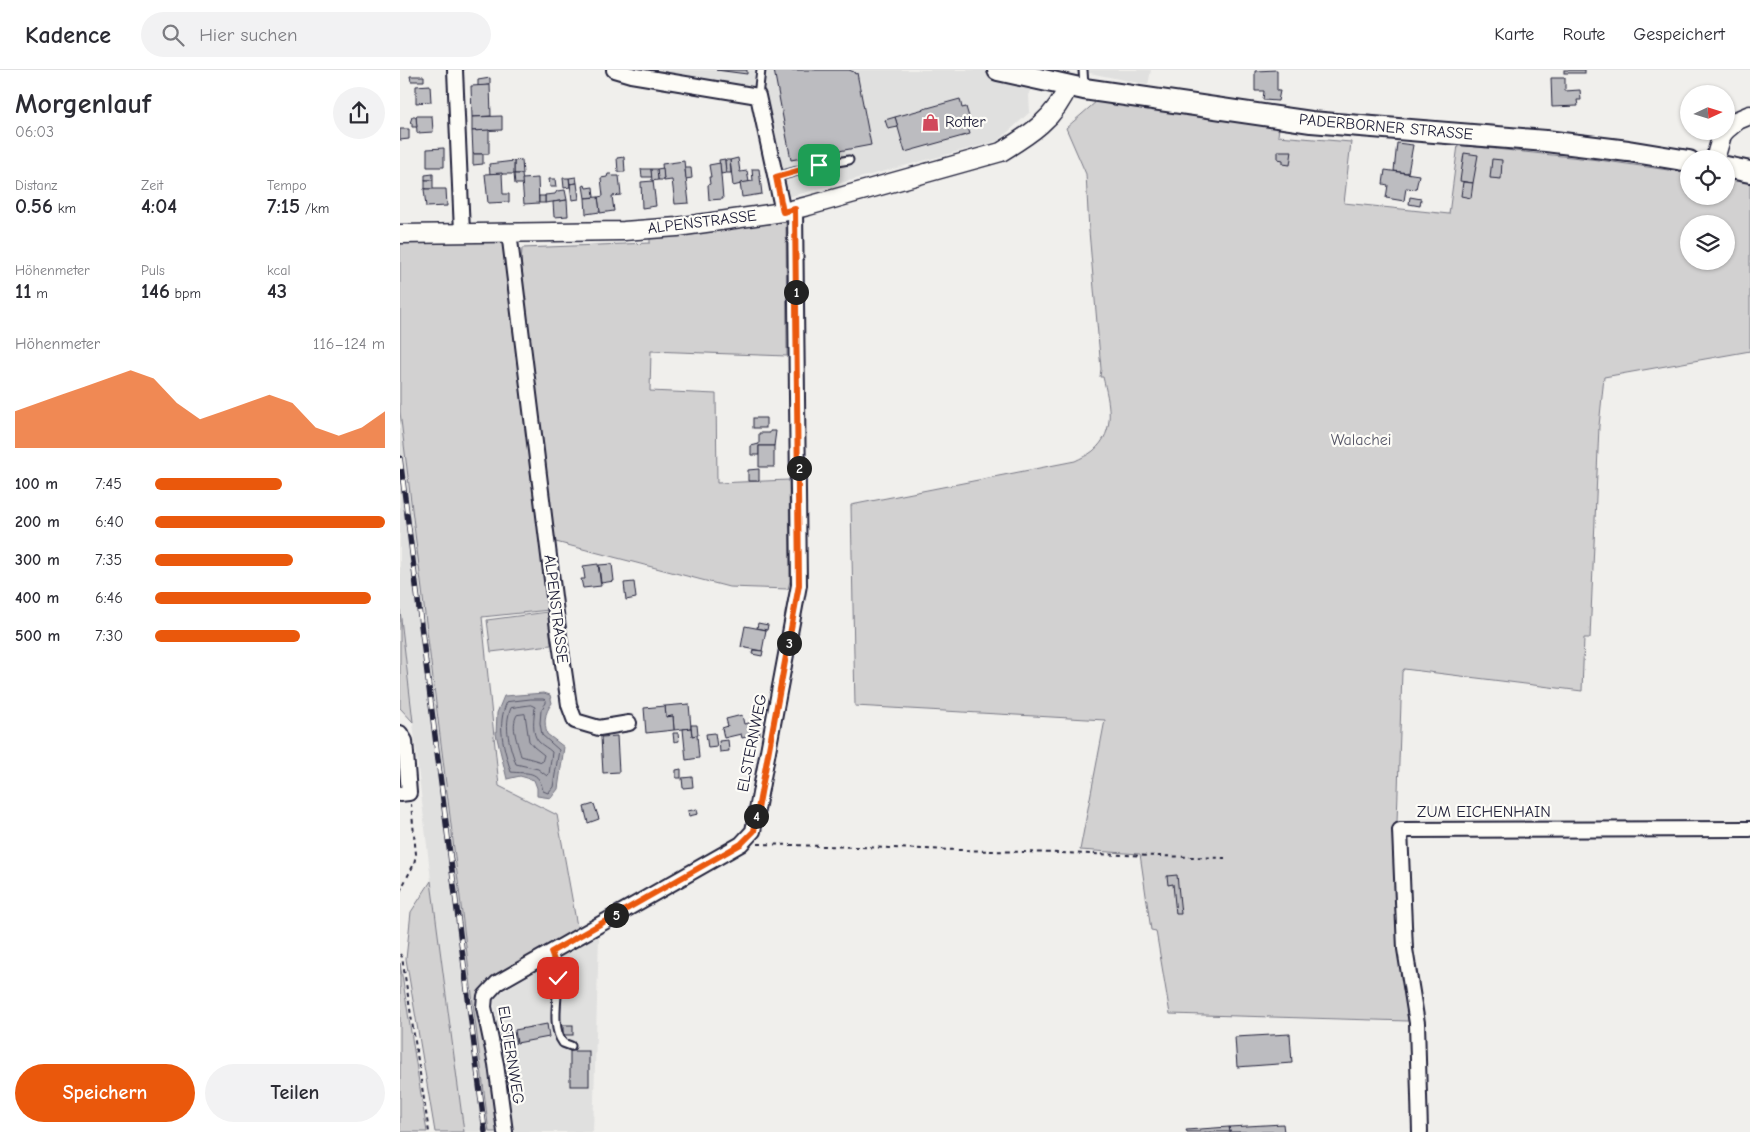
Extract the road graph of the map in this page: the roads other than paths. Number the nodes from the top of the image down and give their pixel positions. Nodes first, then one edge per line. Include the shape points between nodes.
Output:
1 (455, 70) edge
2 (614, 70) edge
3 (761, 70) edge
4 (998, 70) edge
5 (1078, 82) edge
6 (758, 96) junction
7 (1750, 115) edge
8 (1735, 122) edge
9 (849, 160) dead end
10 (1680, 160) edge
11 (1735, 169) edge
12 (1750, 172) edge
13 (776, 177) junction
14 (789, 210) junction
15 (462, 232) junction
16 (509, 232) junction
17 (400, 234) edge
18 (629, 723) dead end
19 (400, 733) edge
20 (405, 793) edge
21 (1750, 829) edge
22 (551, 952) junction
23 (571, 1046) dead end
24 (505, 1132) edge
25 (1420, 1132) edge

1 - 15 street
2 - 6 street
3 - 6 lane
4 - 5 main road, PADERBORNER STRASSE
5 - 10 main road, PADERBORNER STRASSE via 1311,122 1546,141
5 - 14 street, ALPENSTRASSE via 1052,114 1028,136 1001,152
6 - 13 street, ELSTERNWEG
7 - 8 street
9 - 13 lane
11 - 12 main road
13 - 14 street, ELSTERNWEG
14 - 16 street, ALPENSTRASSE via 677,228
14 - 22 street, ELSTERNWEG via 799,585 754,831 741,844
15 - 16 street, ALPENSTRASSE
15 - 17 street, ALPENSTRASSE
16 - 18 street, ALPENSTRASSE via 569,705 575,722 599,728
19 - 20 street via 405,741
21 - 25 street, ZUM EICHENHAIN via 1400,830 1405,949 1417,1023
22 - 23 lane via 558,978 558,1033 563,1043
22 - 24 street, ELSTERNWEG via 498,982 486,996 484,1007

